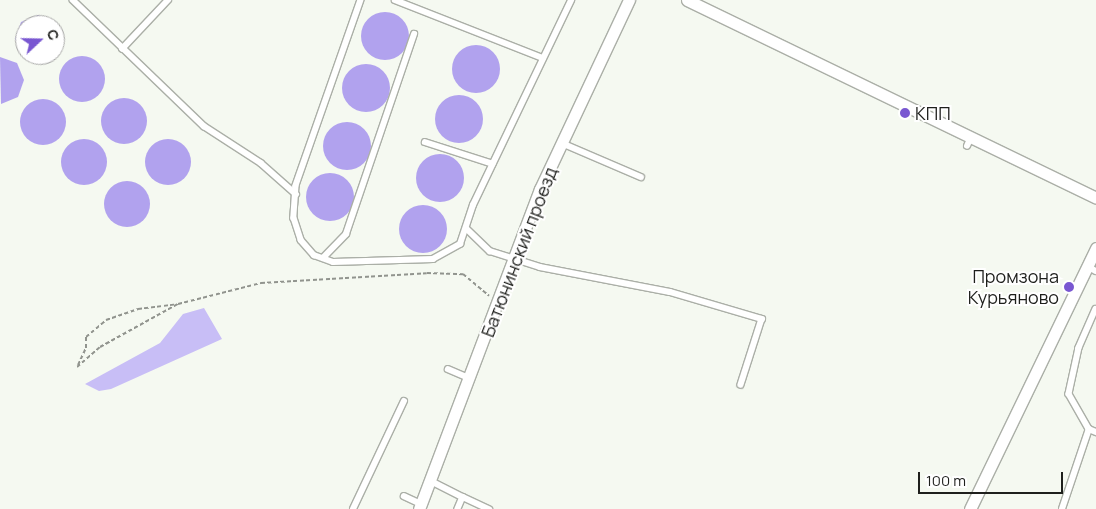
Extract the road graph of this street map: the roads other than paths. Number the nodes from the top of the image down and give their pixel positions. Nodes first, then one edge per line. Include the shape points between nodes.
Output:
1 (73, 0) edge
2 (168, 0) edge
3 (361, 0) edge
4 (395, 0) edge
5 (572, 0) edge
6 (629, 0) edge
7 (688, 0) edge
8 (414, 34) dead end
9 (122, 49) junction
10 (543, 58) junction
11 (425, 142) dead end
12 (562, 143) junction
13 (493, 164) junction
14 (641, 177) dead end
15 (296, 194) junction
16 (1091, 199) edge
17 (467, 230) junction
18 (1096, 248) edge
19 (323, 258) junction
20 (515, 258) junction
21 (1091, 269) edge
22 (1096, 309) edge
23 (448, 369) dead end
24 (470, 379) junction
25 (741, 385) dead end
26 (404, 401) dead end
27 (1089, 429) junction
28 (1096, 432) edge
29 (431, 481) junction
30 (404, 496) dead end
31 (463, 497) junction
32 (420, 507) edge
33 (353, 509) edge
34 (458, 509) edge
35 (489, 509) edge
36 (970, 509) edge
37 (1062, 509) edge

1 - 9 lane
2 - 9 lane
3 - 15 lane
4 - 10 lane
5 - 10 lane
6 - 12 street, Батюнинский проезд
7 - 16 street via 969,142
8 - 19 lane via 346,234
9 - 15 lane via 204,126 261,163
10 - 13 lane
11 - 13 lane
12 - 14 lane
12 - 20 street, Батюнинский проезд via 540,188
13 - 17 lane via 473,205
15 - 19 lane via 294,218 300,240 314,255
17 - 19 lane via 460,244 434,259 333,262
17 - 20 lane via 490,251
18 - 21 street
20 - 24 street, Батюнинский проезд
20 - 25 lane via 597,280 670,292 762,319
21 - 36 street
22 - 27 lane via 1079,348 1069,394
23 - 24 lane
24 - 29 street, Батюнинский проезд
26 - 33 lane
27 - 28 lane
27 - 37 lane
29 - 31 lane
29 - 32 street, Батюнинский проезд
30 - 32 lane
31 - 34 lane
31 - 35 lane

